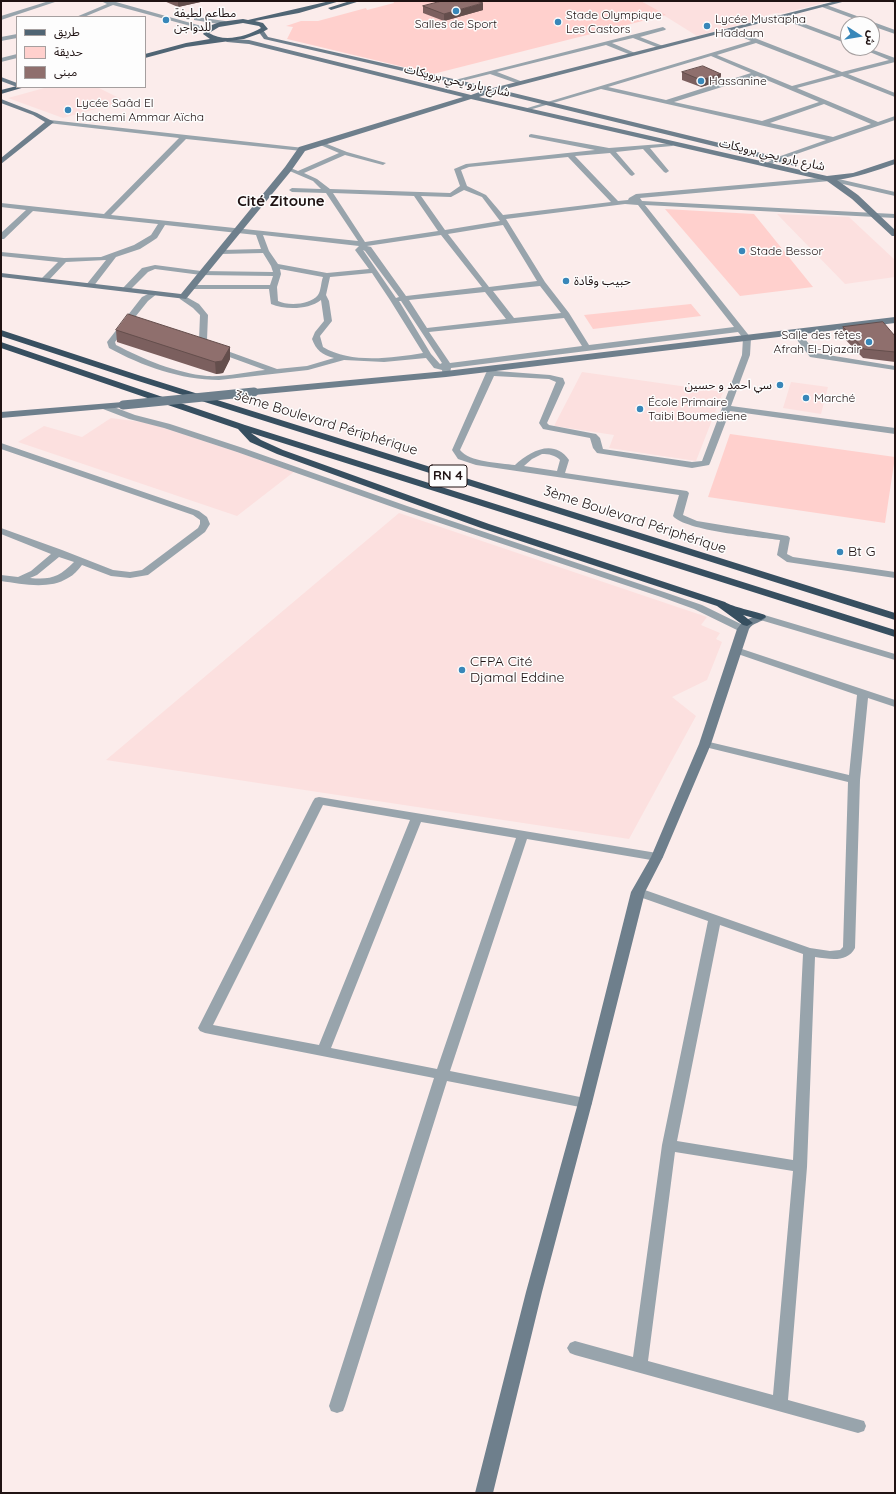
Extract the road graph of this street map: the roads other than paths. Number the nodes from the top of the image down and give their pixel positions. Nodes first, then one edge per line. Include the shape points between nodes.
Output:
1 (55, 1) edge
2 (104, 1) edge
3 (127, 1) edge
4 (337, 1) edge
5 (357, 1) edge
6 (843, 1) edge
7 (114, 3) junction
8 (824, 6) junction
9 (153, 14) junction
10 (82, 16) edge
11 (146, 17) edge
12 (781, 17) junction
13 (1, 18) edge
14 (243, 21) junction
15 (283, 22) dead end
16 (225, 23) junction
17 (266, 29) junction
18 (664, 29) dead end
19 (729, 30) junction
20 (207, 31) junction
21 (895, 32) edge
22 (16, 36) edge
23 (633, 36) junction
24 (225, 39) junction
25 (840, 39) edge
26 (1, 40) edge
27 (756, 41) junction
28 (606, 43) junction
29 (661, 47) junction
30 (146, 50) edge
31 (633, 54) junction
32 (710, 54) junction
33 (880, 54) edge
34 (16, 56) edge
35 (146, 56) edge
36 (1, 60) edge
37 (895, 60) edge
38 (491, 72) junction
39 (1, 74) edge
40 (756, 74) junction
41 (843, 75) junction
42 (1, 79) edge
43 (454, 81) junction
44 (16, 83) edge
45 (521, 83) junction
46 (1, 87) edge
47 (600, 87) junction
48 (18, 88) edge
49 (791, 88) junction
50 (493, 90) junction
51 (1, 92) edge
52 (895, 95) edge
53 (472, 97) junction
54 (1, 101) edge
55 (665, 102) junction
56 (824, 102) junction
57 (544, 103) junction
58 (527, 109) junction
59 (895, 118) edge
60 (50, 122) junction
61 (760, 124) junction
62 (877, 124) junction
63 (531, 136) dead end
64 (184, 137) junction
65 (830, 139) junction
66 (320, 143) junction
67 (672, 144) junction
68 (645, 147) junction
69 (302, 149) junction
70 (612, 150) junction
71 (342, 154) dead end
72 (570, 155) junction
73 (3, 159) edge
74 (777, 159) junction
75 (895, 161) edge
76 (383, 163) dead end
77 (767, 165) junction
78 (288, 169) junction
79 (666, 171) dead end
80 (298, 174) junction
81 (632, 174) dead end
82 (830, 179) junction
83 (464, 187) junction
84 (292, 190) dead end
85 (328, 191) junction
86 (416, 194) junction
87 (895, 194) edge
88 (638, 199) junction
89 (616, 203) junction
90 (1, 206) edge
91 (32, 208) junction
92 (877, 215) junction
93 (106, 216) junction
94 (895, 216) edge
95 (503, 220) junction
96 (162, 223) junction
97 (886, 225) junction
98 (895, 227) edge
99 (237, 231) junction
100 (443, 232) junction
101 (258, 234) junction
102 (895, 234) edge
103 (1, 238) edge
104 (363, 246) junction
105 (221, 252) junction
106 (265, 252) junction
107 (1, 254) edge
108 (113, 256) junction
109 (64, 260) junction
110 (276, 270) junction
111 (373, 271) junction
112 (202, 273) junction
113 (1, 275) edge
114 (327, 275) junction
115 (45, 279) junction
116 (542, 283) junction
117 (90, 285) junction
118 (191, 287) junction
119 (273, 287) junction
120 (487, 289) junction
121 (126, 290) junction
122 (154, 293) junction
123 (322, 295) junction
124 (183, 297) junction
125 (404, 298) junction
126 (394, 300) junction
127 (566, 314) junction
128 (512, 320) junction
129 (895, 320) edge
130 (739, 329) junction
131 (426, 330) junction
132 (795, 332) junction
133 (1, 333) edge
134 (747, 338) junction
135 (2, 345) edge
136 (587, 348) junction
137 (428, 355) junction
138 (343, 358) junction
139 (895, 368) edge
140 (447, 369) junction
141 (492, 371) junction
142 (278, 372) junction
143 (106, 407) junction
144 (727, 408) junction
145 (1, 415) edge
146 (242, 427) junction
147 (895, 431) edge
148 (1, 446) edge
149 (517, 468) junction
150 (560, 474) junction
151 (1, 531) edge
152 (59, 552) junction
153 (81, 561) junction
154 (895, 575) edge
155 (1, 578) edge
156 (16, 580) junction
157 (721, 604) junction
158 (761, 617) junction
159 (895, 617) edge
160 (745, 626) junction
161 (895, 634) edge
162 (736, 650) junction
163 (895, 658) edge
164 (863, 692) junction
165 (895, 704) edge
166 (705, 744) junction
167 (854, 780) junction
168 (417, 817) junction
169 (523, 834) junction
170 (657, 857) junction
171 (638, 892) junction
172 (715, 918) junction
173 (809, 952) junction
174 (323, 1051) junction
175 (442, 1075) junction
176 (585, 1103) junction
177 (669, 1145) junction
178 (800, 1167) junction
179 (575, 1348) dead end
180 (640, 1366) junction
181 (780, 1405) junction
182 (337, 1406) dead end
183 (858, 1426) dead end
184 (484, 1493) edge

1 - 13 street
2 - 7 street
3 - 16 street via 200,20
4 - 14 main road
5 - 15 main road
6 - 8 main road
7 - 9 street
7 - 10 street
8 - 12 main road
8 - 21 street
9 - 11 street
9 - 20 street
12 - 19 main road
12 - 25 street
14 - 16 main road
14 - 17 main road via 261,24
16 - 20 main road
17 - 24 main road via 247,37
17 - 43 main road, شارع بارو يحي برويكات via 262,34 266,38
18 - 23 street
19 - 27 street
19 - 29 main road
20 - 24 main road via 208,36
20 - 30 main road via 189,39
22 - 26 street
23 - 28 street
23 - 29 street
24 - 35 main road via 201,42
24 - 53 main road, شارع بارو يحي برويكات via 249,42
27 - 32 street
27 - 41 street
28 - 31 street
28 - 38 street
29 - 31 main road
31 - 45 main road
32 - 40 street
32 - 47 street
33 - 37 street
34 - 36 street
37 - 41 street
38 - 43 street
38 - 45 street
39 - 44 main road
40 - 49 street
40 - 55 street
41 - 49 street
41 - 52 street
42 - 44 main road
43 - 50 main road, شارع بارو يحي برويكات
44 - 46 main road
45 - 50 main road
47 - 55 street
47 - 57 street
48 - 51 main road
49 - 56 street
50 - 53 main road
50 - 57 main road, شارع بارو يحي برويكات
53 - 58 main road, شارع بارو يحي برويكات
53 - 66 main road
54 - 60 main road
55 - 61 street
56 - 61 street
56 - 62 street
57 - 58 street
57 - 74 main road, شارع بارو يحي برويكات
58 - 67 main road, شارع بارو يحي برويكات
59 - 62 street
60 - 64 street
60 - 73 main road
61 - 65 street
62 - 65 street
63 - 70 street
64 - 69 street
64 - 93 street
65 - 74 street
66 - 69 main road
66 - 76 street
67 - 68 street
67 - 77 main road, شارع بارو يحي برويكات
68 - 70 street
68 - 79 street
69 - 78 main road
70 - 72 street
70 - 81 street
71 - 80 street
72 - 83 street via 461,166 457,168 457,172
72 - 89 street
74 - 77 street
74 - 82 main road, شارع بارو يحي برويكات via 809,168
75 - 82 main road via 858,174
77 - 82 main road, شارع بارو يحي برويكات
78 - 80 street
78 - 99 main road
80 - 85 street via 315,180
82 - 87 street
82 - 88 street
82 - 92 main road
83 - 86 street via 451,195
83 - 95 street via 484,196
84 - 85 street
85 - 86 street
85 - 104 street
86 - 100 street
88 - 89 street
88 - 92 street
88 - 130 street
89 - 95 street
90 - 91 street
91 - 93 street
91 - 103 street
92 - 94 street
92 - 97 main road
93 - 96 street
95 - 100 street
95 - 116 street
96 - 99 street
96 - 108 street via 154,236 137,247
97 - 98 street
97 - 102 main road
99 - 101 street
99 - 105 main road
100 - 104 street
100 - 120 street
101 - 104 street
101 - 106 street
104 - 111 street via 359,250
104 - 125 street via 368,249
105 - 106 street
105 - 112 main road
106 - 110 street
107 - 109 street
108 - 109 street via 102,259
108 - 117 street
109 - 115 street
110 - 112 street
110 - 114 street
110 - 119 street
111 - 114 street
111 - 126 street
112 - 118 main road
112 - 121 street via 149,268
113 - 115 main road
114 - 123 street
115 - 117 main road
116 - 120 street
116 - 127 street
117 - 121 main road
118 - 119 street
118 - 124 main road
119 - 123 street via 274,302 277,304 305,304 316,301
120 - 125 street
120 - 128 street
121 - 122 main road
122 - 124 main road
122 - 142 street via 145,299 111,342 112,346 168,370 195,376 219,378
123 - 138 street via 328,321 319,331 316,340 319,348 325,353
124 - 142 street via 204,315 205,346
125 - 126 street
125 - 131 street
126 - 137 street
127 - 128 street
127 - 136 street
128 - 131 street
129 - 132 main road
130 - 134 street
130 - 136 street
131 - 140 street
132 - 134 main road
132 - 139 street via 813,355
133 - 159 highway, 3ème Boulevard Périphérique / RN 4
134 - 141 main road
134 - 144 street via 746,355
135 - 146 highway, 3ème Boulevard Périphérique / RN 4
136 - 140 street
137 - 138 street via 394,359
137 - 140 street via 437,366
138 - 142 street via 308,368
140 - 141 main road
140 - 143 main road, bridge
141 - 144 street via 560,380 562,383 543,423 546,427 593,436 600,451 684,464 706,463
141 - 149 street via 456,450 461,457 476,462
143 - 145 main road
143 - 160 street via 240,450 671,598
144 - 147 street
146 - 157 highway via 251,440 347,477 485,526
146 - 161 highway, 3ème Boulevard Périphérique / RN 4
148 - 153 street via 196,513 204,519 202,530 145,573 130,575 111,572
149 - 150 street
149 - 150 street via 533,454 555,453 562,455 565,460
150 - 154 street via 684,493 678,516 684,520 695,524 785,538 782,555 790,560
151 - 152 street
152 - 153 street
152 - 156 street via 34,573
153 - 156 street via 59,579
155 - 156 street
157 - 158 highway
157 - 160 highway
158 - 160 main road
158 - 163 street
160 - 162 main road
162 - 164 street
162 - 166 main road
164 - 165 street
164 - 167 street
166 - 167 street
166 - 170 main road
167 - 173 street via 851,928 848,948 843,954 838,955
168 - 169 street
168 - 174 street
168 - 174 street via 319,801 205,1028
169 - 170 street
169 - 175 street
170 - 171 main road
171 - 172 street
171 - 176 main road
172 - 173 street
172 - 177 street
173 - 178 street
174 - 175 street
175 - 176 street
175 - 182 street
176 - 184 main road
177 - 178 street
177 - 180 street
178 - 181 street
179 - 180 street
180 - 181 street
181 - 183 street

